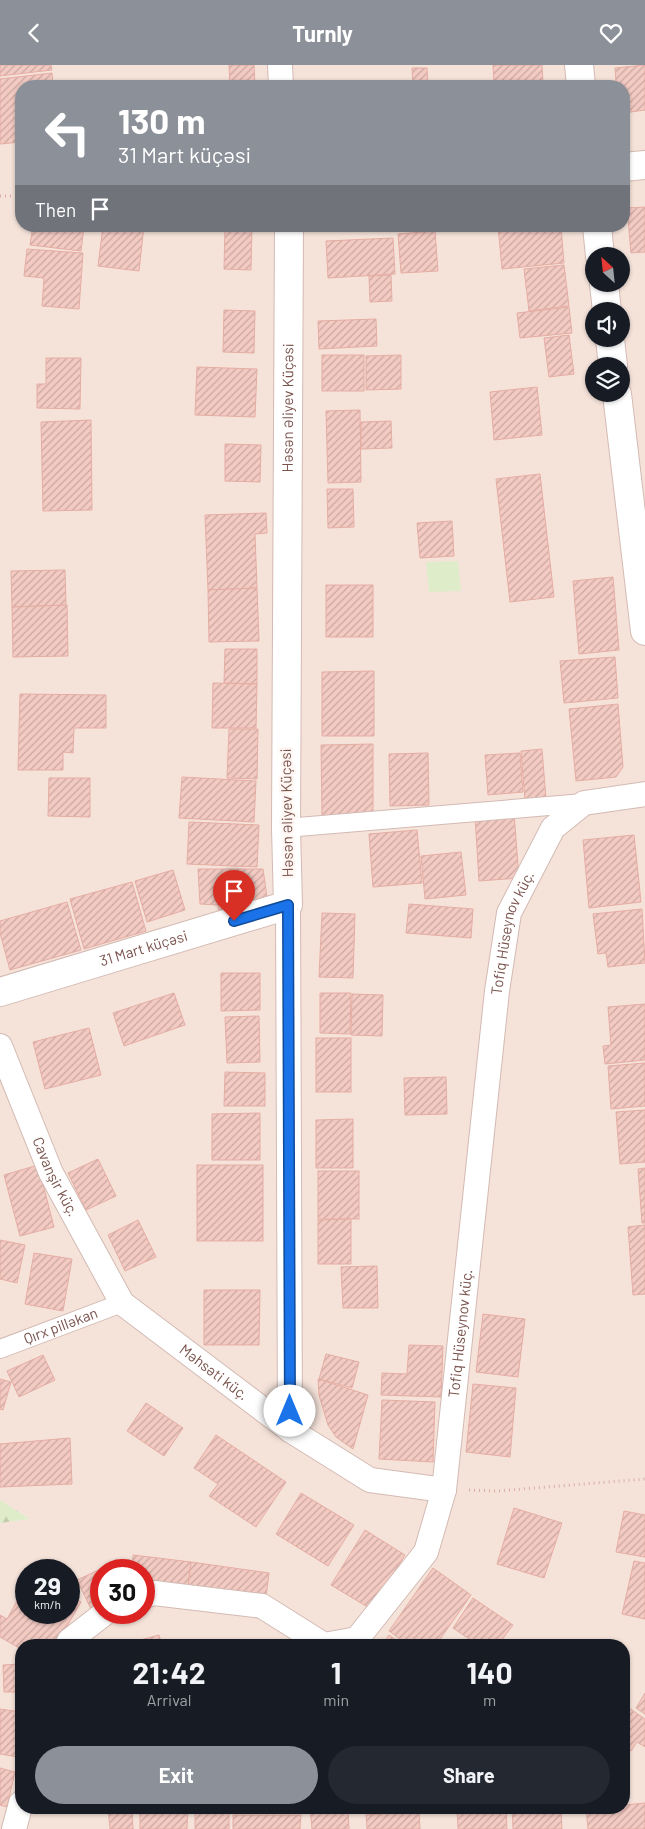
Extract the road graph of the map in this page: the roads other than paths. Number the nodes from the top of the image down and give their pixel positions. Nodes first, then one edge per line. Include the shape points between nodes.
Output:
1 (280, 65) edge
2 (579, 65) edge
3 (281, 80) edge
4 (580, 80) edge
5 (645, 165) edge
6 (630, 166) edge
7 (289, 232) edge
8 (598, 232) edge
9 (599, 247) edge
10 (618, 402) edge
11 (645, 631) edge
12 (645, 794) edge
13 (584, 803) junction
14 (286, 828) junction
15 (288, 905) junction
16 (0, 992) edge
17 (0, 1046) edge
18 (122, 1303) junction
19 (0, 1349) edge
20 (290, 1430) junction
21 (444, 1490) junction
22 (155, 1593) edge
23 (91, 1624) edge
24 (72, 1639) edge
25 (314, 1639) edge
26 (356, 1639) edge
27 (18, 1814) edge
28 (14, 1829) edge

1 - 3 street
2 - 4 street
5 - 6 street
7 - 14 street, Həsən Əliyev Küçəsi
8 - 9 street
10 - 11 street
12 - 13 street
13 - 14 street
13 - 21 street, Tofiq Hüseynov küç. via 553,828 509,913 497,991
14 - 15 street, Həsən Əliyev Küçəsi
15 - 16 street, 31 Mart küçəsi
15 - 20 street, Həsən Əliyev Küçəsi
17 - 18 street, Cavanşir küç. via 51,1173
18 - 19 street, Qırx pilləkan
18 - 20 street, Məhsəti küç.
20 - 21 street, Məhsəti küç. via 370,1480
21 - 26 street, Tofiq Hüseynov küç. via 426,1552
22 - 25 street, Tofiq Hüseynov küç. via 262,1607
23 - 24 street
27 - 28 street

